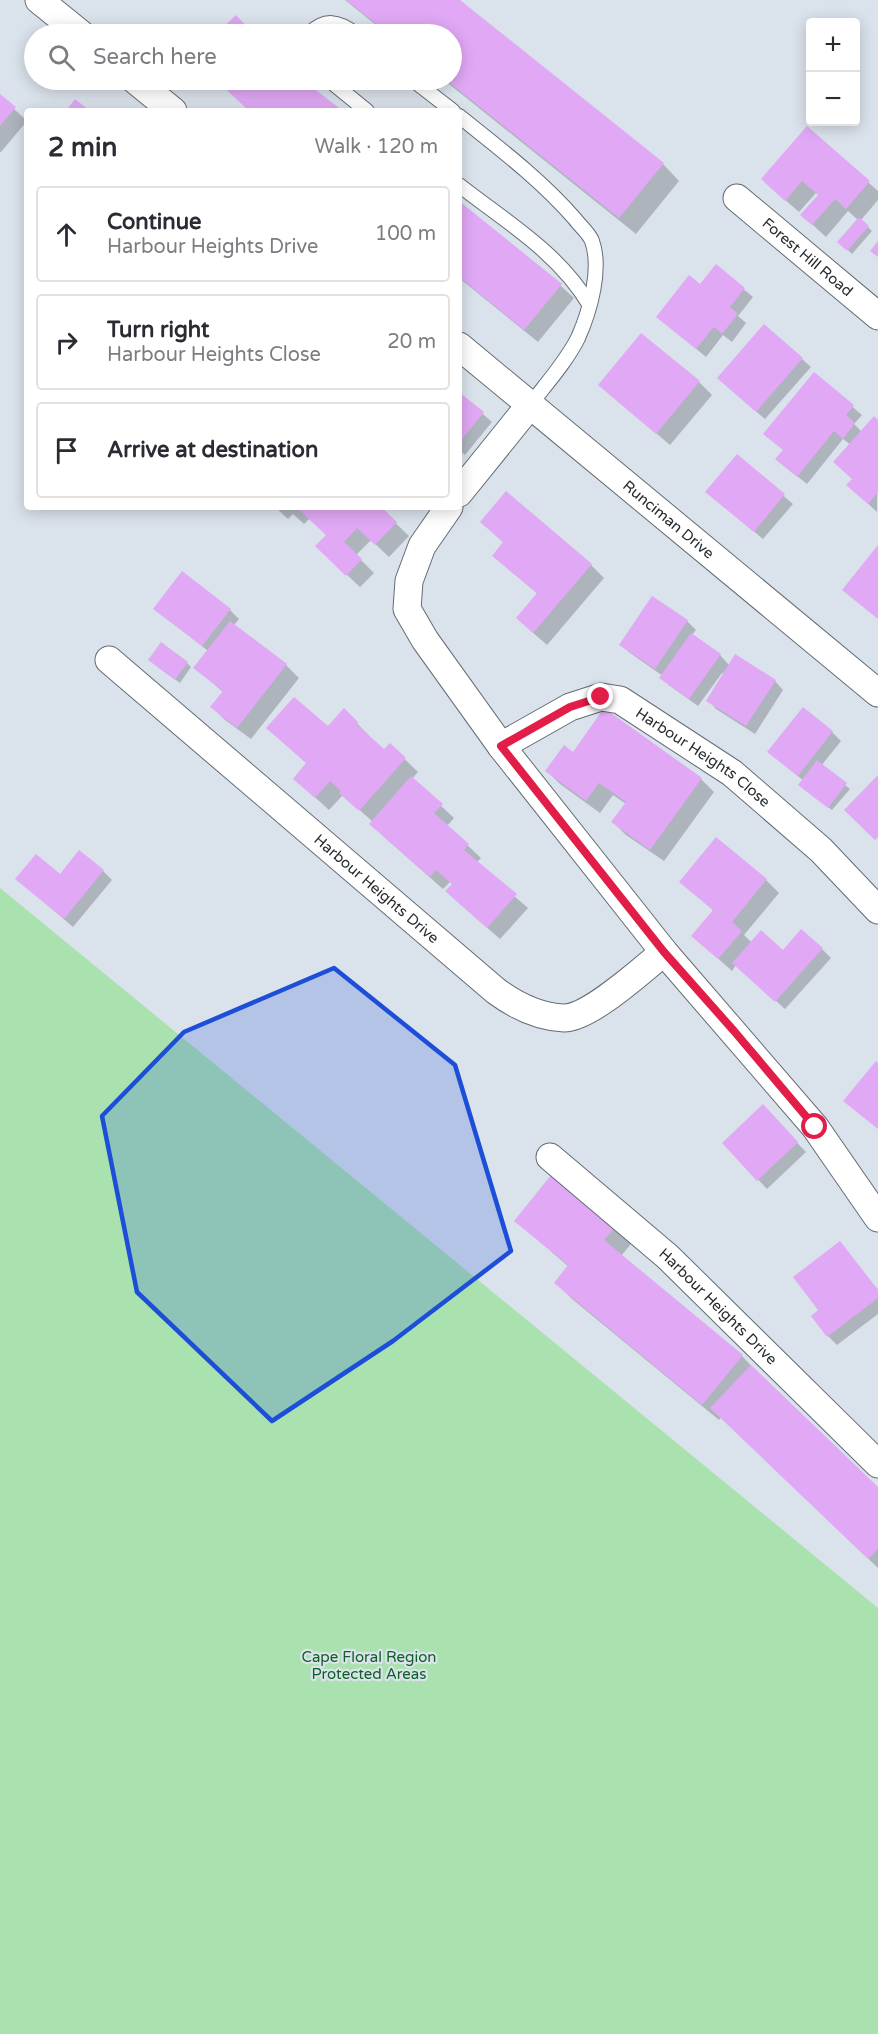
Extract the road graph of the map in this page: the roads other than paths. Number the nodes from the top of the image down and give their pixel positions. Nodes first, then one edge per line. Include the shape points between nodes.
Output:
1 (39, 0) edge
2 (69, 24) edge
3 (323, 24) edge
4 (337, 24) edge
5 (147, 90) edge
6 (341, 90) edge
7 (426, 90) edge
8 (169, 108) edge
9 (363, 108) edge
10 (449, 108) edge
11 (462, 118) edge
12 (462, 187) edge
13 (737, 198) dead end
14 (589, 304) junction
15 (878, 316) edge
16 (462, 348) edge
17 (530, 405) junction
18 (462, 489) edge
19 (446, 510) edge
20 (109, 660) dead end
21 (878, 693) edge
22 (501, 746) junction
23 (878, 910) edge
24 (664, 952) junction
25 (550, 1156) dead end
26 (878, 1218) edge
27 (878, 1464) edge

1 - 2 street
3 - 4 lane
5 - 8 street
6 - 9 lane
7 - 10 lane
11 - 14 lane via 513,159 591,238 597,270
12 - 14 lane via 559,265
13 - 15 street, Forest Hill Road
14 - 17 lane via 577,338
16 - 17 street, Runciman Drive
17 - 18 street
17 - 21 street, Runciman Drive
19 - 22 street via 422,546 409,580 407,609 424,640
20 - 24 street, Harbour Heights Drive via 516,1006 565,1018 587,1011
22 - 23 street, Harbour Heights Close via 570,707 601,697 620,700 732,773 821,850
22 - 24 street
24 - 26 street via 815,1127
25 - 27 street, Harbour Heights Drive via 668,1257

